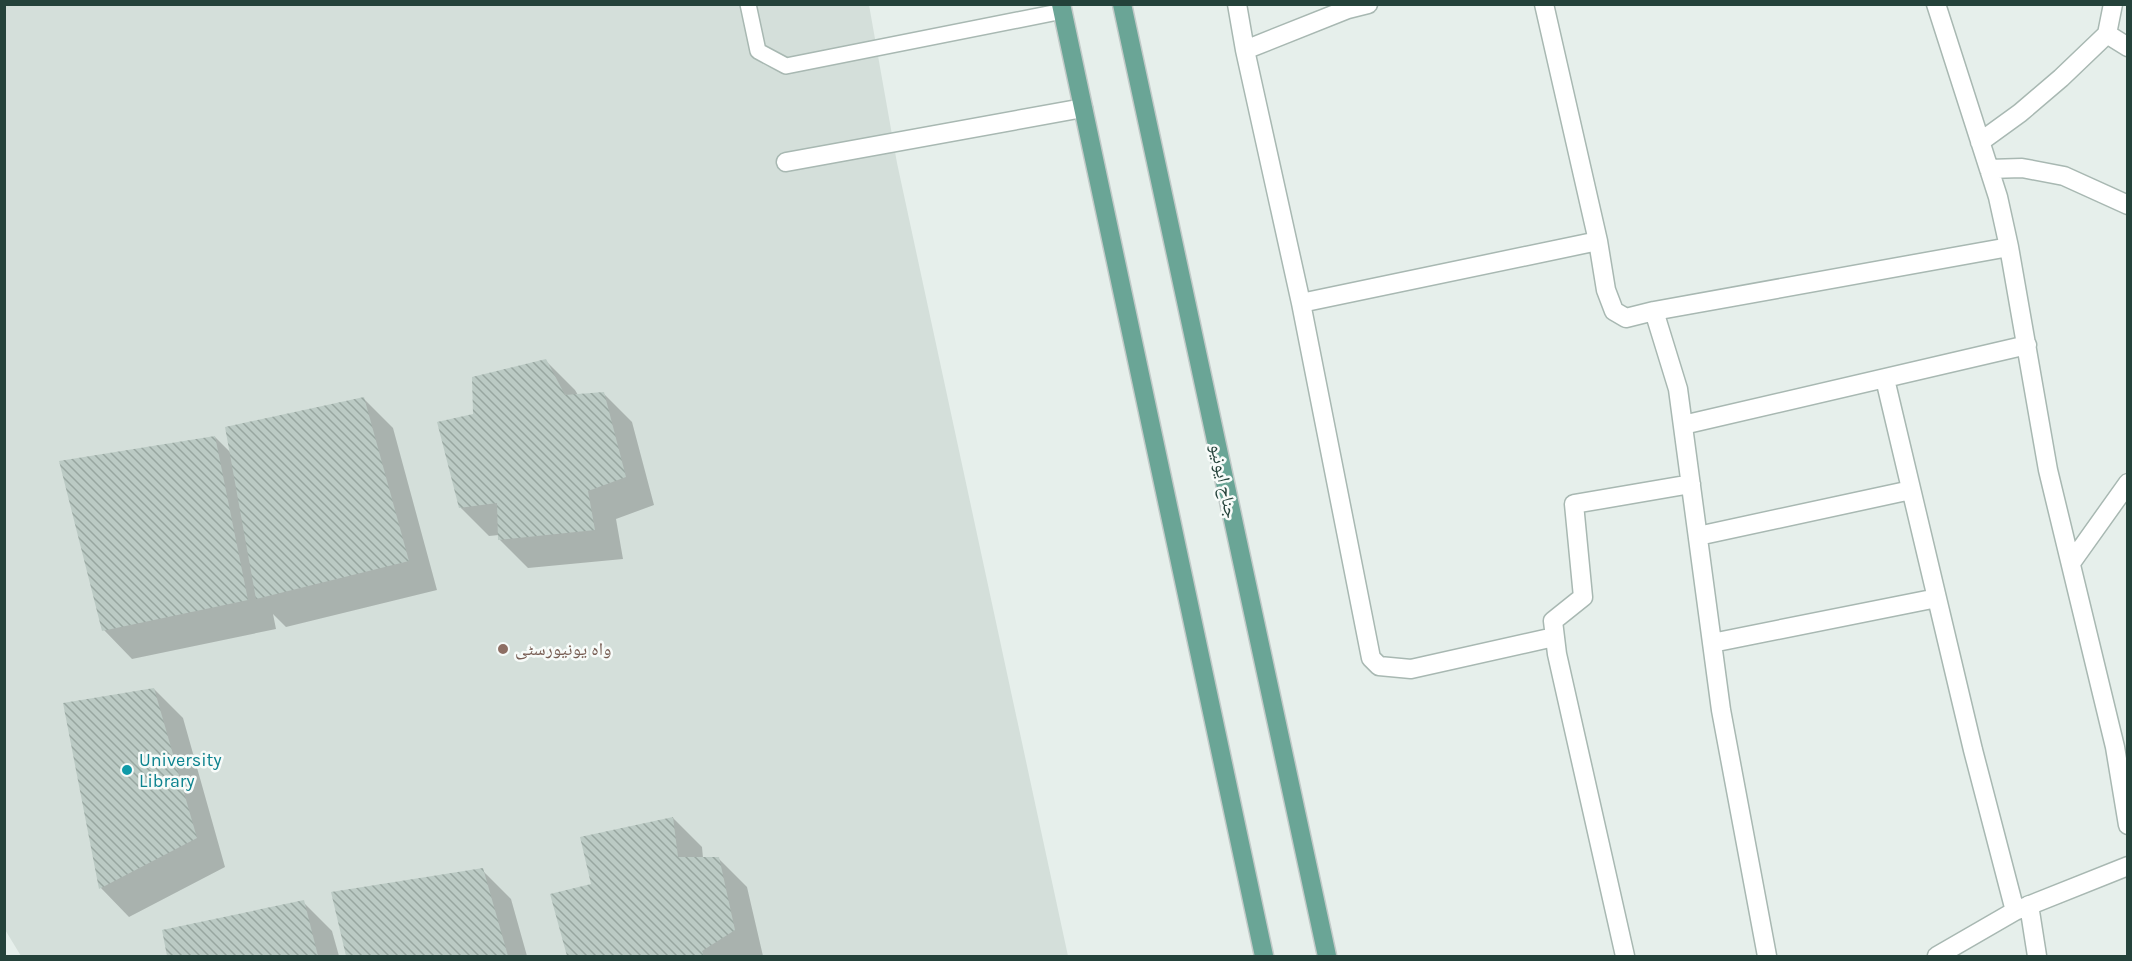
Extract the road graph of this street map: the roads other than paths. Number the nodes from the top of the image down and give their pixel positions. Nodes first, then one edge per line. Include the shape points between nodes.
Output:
1 (748, 4) edge
2 (1122, 4) edge
3 (1237, 4) edge
4 (1368, 4) edge
5 (1544, 4) edge
6 (1936, 4) edge
7 (2113, 4) edge
8 (1062, 8) edge
9 (2107, 34) junction
10 (2127, 47) edge
11 (1245, 50) junction
12 (1083, 108) junction
13 (1980, 142) junction
14 (786, 162) dead end
15 (1989, 168) junction
16 (2127, 205) edge
17 (1598, 241) junction
18 (2009, 247) junction
19 (1302, 303) junction
20 (1654, 310) junction
21 (2026, 345) junction
22 (1885, 379) junction
23 (1683, 425) junction
24 (2127, 483) edge
25 (1691, 484) junction
26 (1911, 490) junction
27 (1698, 536) junction
28 (2071, 563) junction
29 (1937, 598) junction
30 (1554, 637) junction
31 (1712, 643) junction
32 (2121, 742) edge
33 (2127, 825) edge
34 (2127, 866) edge
35 (2022, 908) junction
36 (1264, 957) edge
37 (1327, 957) edge
38 (1625, 957) edge
39 (1767, 957) edge
40 (1937, 957) edge
41 (2037, 957) edge

1 - 8 lane via 758,51 786,66
2 - 37 main road, جناح ایونیو
3 - 11 street
4 - 11 street
5 - 17 street
6 - 13 street
7 - 9 street
8 - 12 main road
9 - 10 street
9 - 13 street via 2061,78
11 - 19 street
12 - 14 street
12 - 36 main road
13 - 15 street
15 - 16 street via 2022,168 2064,176
15 - 18 street
17 - 19 street
17 - 20 street via 1606,290 1614,311 1626,318
18 - 20 street
18 - 21 street
19 - 30 street via 1371,658 1379,666 1411,669
20 - 23 street via 1678,389
21 - 22 street
21 - 28 street via 2048,470
22 - 23 street
22 - 26 street
23 - 25 street
24 - 28 street
25 - 27 street
25 - 30 street via 1575,504 1583,597 1553,621
26 - 27 street
26 - 29 street
27 - 31 street
28 - 32 street
29 - 31 street
29 - 35 street via 1973,750
30 - 38 street
31 - 39 street
32 - 33 street
34 - 35 street
35 - 40 street
35 - 41 street

